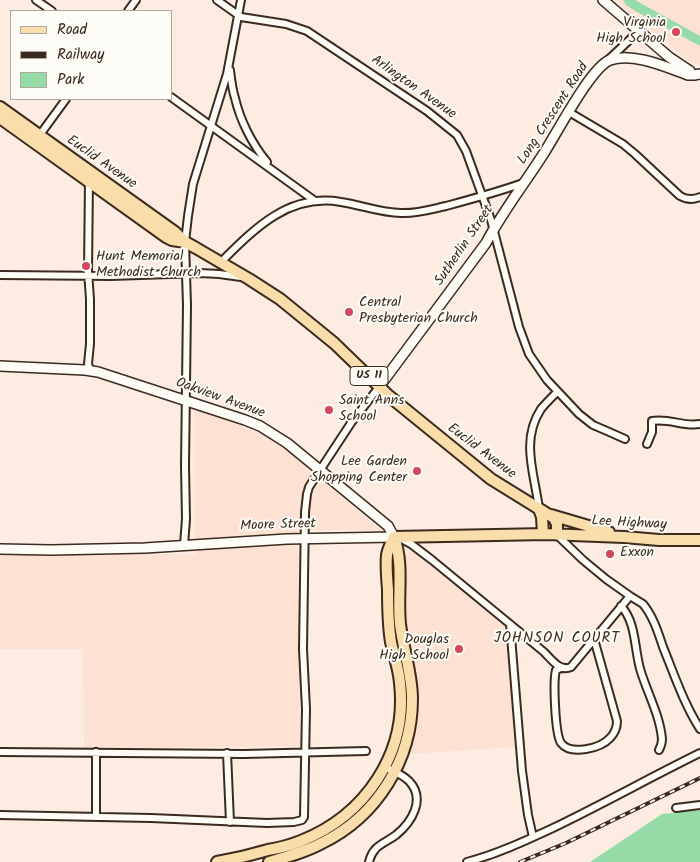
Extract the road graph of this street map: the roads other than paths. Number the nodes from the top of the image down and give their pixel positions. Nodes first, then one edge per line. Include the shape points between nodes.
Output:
1 (36, 0) edge
2 (217, 0) edge
3 (241, 0) edge
4 (603, 0) edge
5 (51, 10) edge
6 (238, 16) junction
7 (639, 31) junction
8 (608, 61) junction
9 (229, 66) junction
10 (700, 74) edge
11 (172, 98) edge
12 (65, 100) edge
13 (0, 107) edge
14 (568, 112) junction
15 (0, 118) edge
16 (211, 125) junction
17 (37, 139) junction
18 (275, 171) junction
19 (89, 176) junction
20 (525, 182) junction
21 (482, 196) junction
22 (700, 197) edge
23 (315, 201) junction
24 (493, 230) junction
25 (185, 242) junction
26 (220, 262) junction
27 (185, 274) junction
28 (0, 275) edge
29 (88, 276) junction
30 (249, 279) junction
31 (0, 366) edge
32 (90, 370) junction
33 (379, 387) junction
34 (557, 392) junction
35 (186, 400) junction
36 (700, 424) edge
37 (625, 438) dead end
38 (647, 444) dead end
39 (320, 469) junction
40 (539, 509) junction
41 (550, 515) junction
42 (543, 534) junction
43 (557, 534) junction
44 (394, 537) junction
45 (624, 537) junction
46 (305, 539) junction
47 (700, 540) edge
48 (184, 545) junction
49 (0, 549) edge
50 (630, 596) junction
51 (621, 606) junction
52 (510, 624) junction
53 (594, 639) junction
54 (561, 668) junction
55 (700, 729) edge
56 (659, 750) dead end
57 (366, 751) dead end
58 (0, 752) edge
59 (96, 752) junction
60 (305, 752) junction
61 (227, 753) junction
62 (700, 753) edge
63 (385, 767) junction
64 (395, 772) junction
65 (700, 806) edge
66 (676, 808) dead end
67 (0, 815) edge
68 (96, 817) junction
69 (230, 822) junction
70 (533, 837) junction
71 (217, 862) edge
72 (268, 862) edge
73 (370, 862) edge
74 (467, 862) edge

1 - 5 street
2 - 6 street, Arlington Avenue
3 - 6 street
4 - 7 street
6 - 9 street
6 - 21 street, Arlington Avenue via 307,31 427,111 457,134 463,143
7 - 8 street
7 - 10 street via 669,57 689,71
8 - 10 street via 632,58 688,75
8 - 14 street, Long Crescent Road
9 - 16 street
9 - 18 street via 244,124 262,156
11 - 16 street
12 - 17 street
13 - 17 main road, Euclid Avenue / US 11
14 - 20 street, Long Crescent Road
14 - 22 street via 623,144 680,196 688,199
15 - 17 main road, Euclid Avenue / US 11
16 - 18 street
16 - 25 street via 193,184
17 - 19 main road, Euclid Avenue / US 11
18 - 23 street
19 - 25 main road, Euclid Avenue / US 11 via 135,209 166,237
19 - 29 street
20 - 21 street, Long Crescent Road
20 - 24 street, Sutherlin Street
21 - 23 street, Long Crescent Road via 402,213
21 - 24 street, Arlington Avenue
23 - 26 street, Long Crescent Road via 296,205 265,222
24 - 33 street, Sutherlin Street
24 - 34 street, Arlington Avenue via 525,345 538,369
25 - 26 main road, Euclid Avenue / US 11
25 - 27 street
26 - 30 main road, Euclid Avenue / US 11
27 - 29 street
27 - 30 street via 219,274
27 - 35 street
28 - 29 street
29 - 32 street
30 - 33 main road, Euclid Avenue / US 11 via 312,324
31 - 32 street, Oakview Avenue
32 - 35 street, Oakview Avenue
33 - 39 street, Sutherlin Street
33 - 40 main road, Euclid Avenue / US 11 via 492,479
34 - 37 street, Arlington Avenue via 589,422
34 - 40 street via 536,418 530,440
35 - 39 street, Oakview Avenue via 260,426
35 - 48 street
36 - 38 street via 692,426 663,419 652,421
39 - 44 street, Oakview Avenue via 388,526
39 - 46 street, Sutherlin Street via 307,494
40 - 41 main road, Euclid Avenue / US 11
40 - 42 main road
41 - 43 main road via 557,524
41 - 45 main road, Euclid Avenue
42 - 43 main road, Moore Street
42 - 44 main road, Moore Street
43 - 45 main road, Lee Highway
43 - 50 street via 583,560
44 - 46 street, Moore Street
44 - 52 street via 411,544
44 - 63 main road via 386,564 389,626 401,697 398,726
44 - 64 main road via 398,553 400,623 412,698 406,742
45 - 47 main road, Lee Highway
46 - 48 street, Moore Street
46 - 60 street, Sutherlin Street
48 - 49 street, Moore Street
50 - 51 street
50 - 55 street via 647,608
51 - 53 street
51 - 56 street via 628,616 640,671 659,726 662,741
52 - 54 street
52 - 70 street via 522,771
53 - 54 street via 571,667
53 - 54 street via 617,721 612,737 602,744 576,750 561,743 556,724 555,685 556,670
57 - 60 street
58 - 59 street
59 - 61 street
59 - 68 street
60 - 61 street
60 - 69 street, Sutherlin Street via 304,817 301,821
61 - 69 street
62 - 70 street
63 - 64 street
63 - 71 main road via 352,810 317,834 294,844
64 - 72 main road via 380,796 346,829 308,850
64 - 73 street via 412,785 417,798 415,810 403,828 375,850
65 - 66 street
67 - 68 street
68 - 69 street
70 - 74 street

